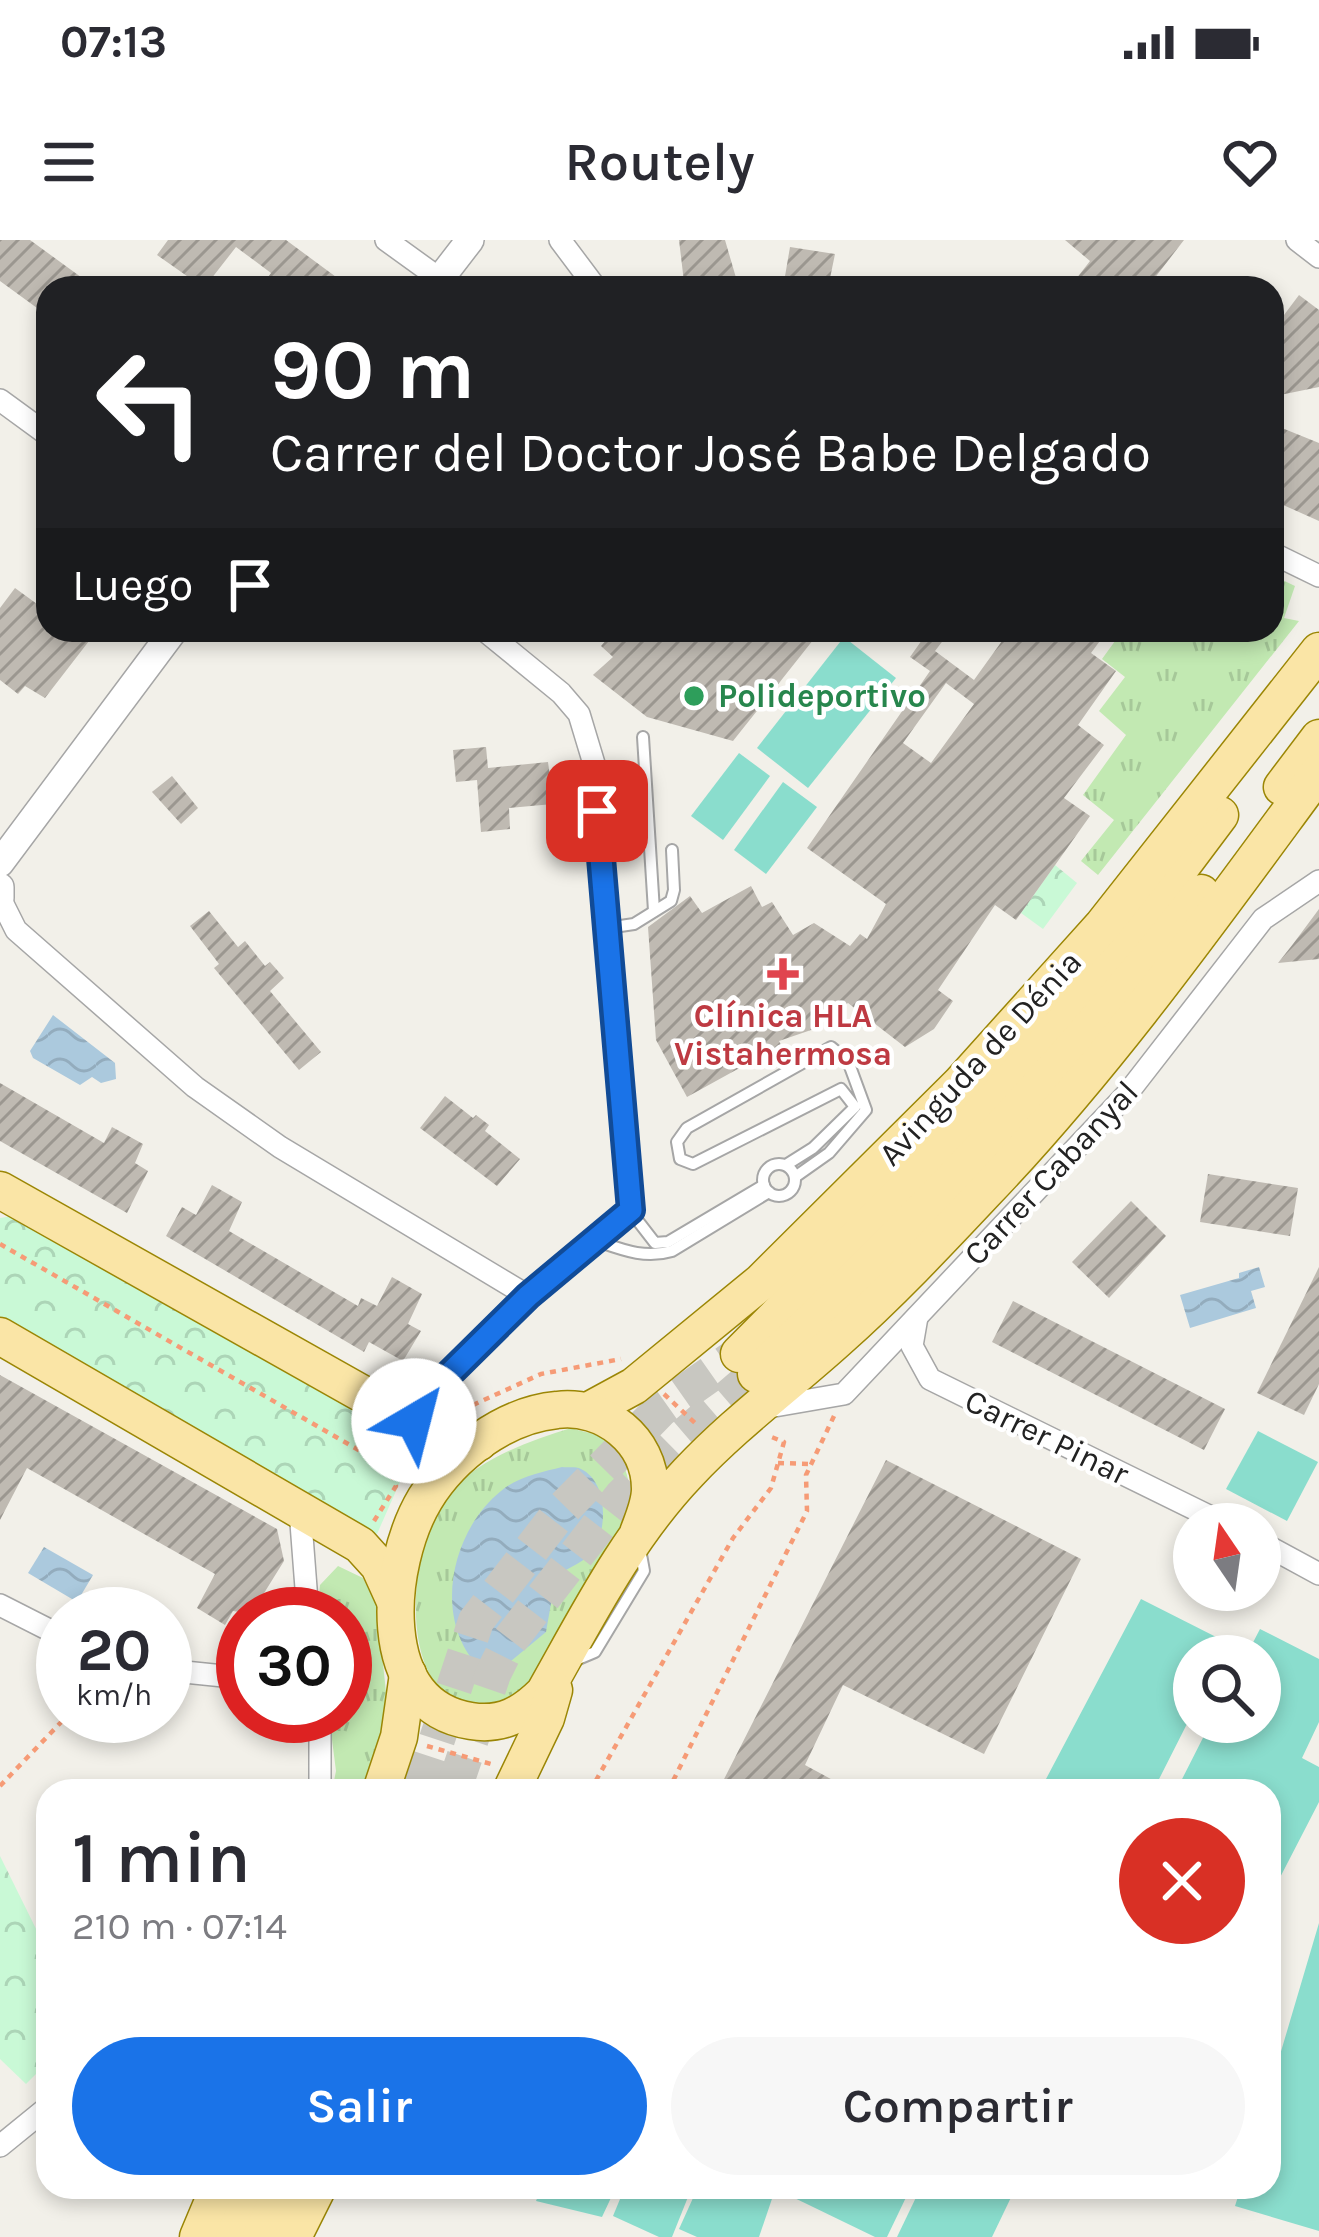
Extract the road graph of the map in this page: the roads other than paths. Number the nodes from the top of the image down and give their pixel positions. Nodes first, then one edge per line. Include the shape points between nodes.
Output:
1 (386, 240) edge
2 (470, 240) edge
3 (560, 240) edge
4 (1297, 240) edge
5 (1319, 257) edge
6 (429, 276) edge
7 (442, 276) edge
8 (587, 276) edge
9 (0, 400) edge
10 (36, 426) edge
11 (1284, 559) edge
12 (1319, 576) edge
13 (165, 642) edge
14 (499, 642) edge
15 (1319, 651) edge
16 (1319, 682) edge
17 (643, 737) dead end
18 (1319, 738) edge
19 (1319, 772) edge
20 (671, 850) dead end
21 (0, 863) edge
22 (1319, 881) edge
23 (0, 887) edge
24 (0, 898) edge
25 (654, 911) junction
26 (607, 928) junction
27 (786, 1165) junction
28 (795, 1177) junction
29 (767, 1189) junction
30 (0, 1190) edge
31 (631, 1210) junction
32 (597, 1241) junction
33 (528, 1296) junction
34 (917, 1317) junction
35 (0, 1336) edge
36 (588, 1412) junction
37 (414, 1421) junction
38 (753, 1421) junction
39 (479, 1442) junction
40 (1182, 1503) edge
41 (300, 1510) junction
42 (638, 1533) junction
43 (1281, 1553) edge
44 (1319, 1574) edge
45 (306, 1587) edge
46 (394, 1599) junction
47 (0, 1604) edge
48 (36, 1622) edge
49 (562, 1665) junction
50 (408, 1674) junction
51 (320, 1743) edge
52 (320, 1779) edge
53 (385, 1779) edge
54 (516, 1779) edge
55 (36, 2117) edge
56 (0, 2146) edge
57 (214, 2199) edge
58 (250, 2199) edge
59 (278, 2199) edge
60 (312, 2199) edge
61 (198, 2237) edge
62 (234, 2237) edge
63 (261, 2237) edge
64 (293, 2237) edge

1 - 6 street
2 - 7 street
3 - 8 street
4 - 5 street
9 - 10 street
11 - 12 street
13 - 21 street
14 - 26 street via 579,714 595,766
15 - 36 main road, Avinguda de Dénia via 1103,925 961,1083 761,1282 634,1386
16 - 18 main road, Avinguda de Dénia via 1090,988 747,1364 850,1286 1121,996
17 - 25 lane
19 - 38 main road via 1098,1067 985,1192
20 - 25 lane via 671,901
22 - 34 street, Carrer Cabanyal via 1263,919 1127,1094
23 - 24 street
24 - 33 street via 16,929 195,1087
25 - 26 lane
26 - 31 street
27 - 28 lane
27 - 28 lane via 855,1107 841,1089 693,1164 680,1159 677,1142 687,1128 830,1047 848,1061 866,1110
27 - 29 lane via 766,1170
28 - 29 lane via 790,1192
29 - 31 lane via 668,1242 655,1243
29 - 32 lane via 656,1256
30 - 37 main road
31 - 32 street
32 - 33 street
33 - 37 street via 441,1382
34 - 38 street, Carrer Cabanyal via 844,1394
34 - 40 street, Carrer Pinar via 912,1346 930,1379
35 - 41 main road
36 - 39 main road, Avinguda de Dénia via 535,1414
36 - 42 main road via 629,1436 644,1461 650,1493
37 - 39 main road
38 - 42 main road via 686,1474
39 - 46 main road, Avinguda de Dénia via 426,1497 407,1534
41 - 45 street
41 - 46 main road via 360,1545
42 - 49 main road
43 - 44 street
46 - 50 main road, Avinguda de Dénia
47 - 48 street
49 - 50 main road via 526,1711 488,1723 432,1706
49 - 54 main road
50 - 53 main road, Avinguda de Dénia
51 - 52 street
55 - 56 street
57 - 61 main road
58 - 62 main road
59 - 63 main road
60 - 64 main road

